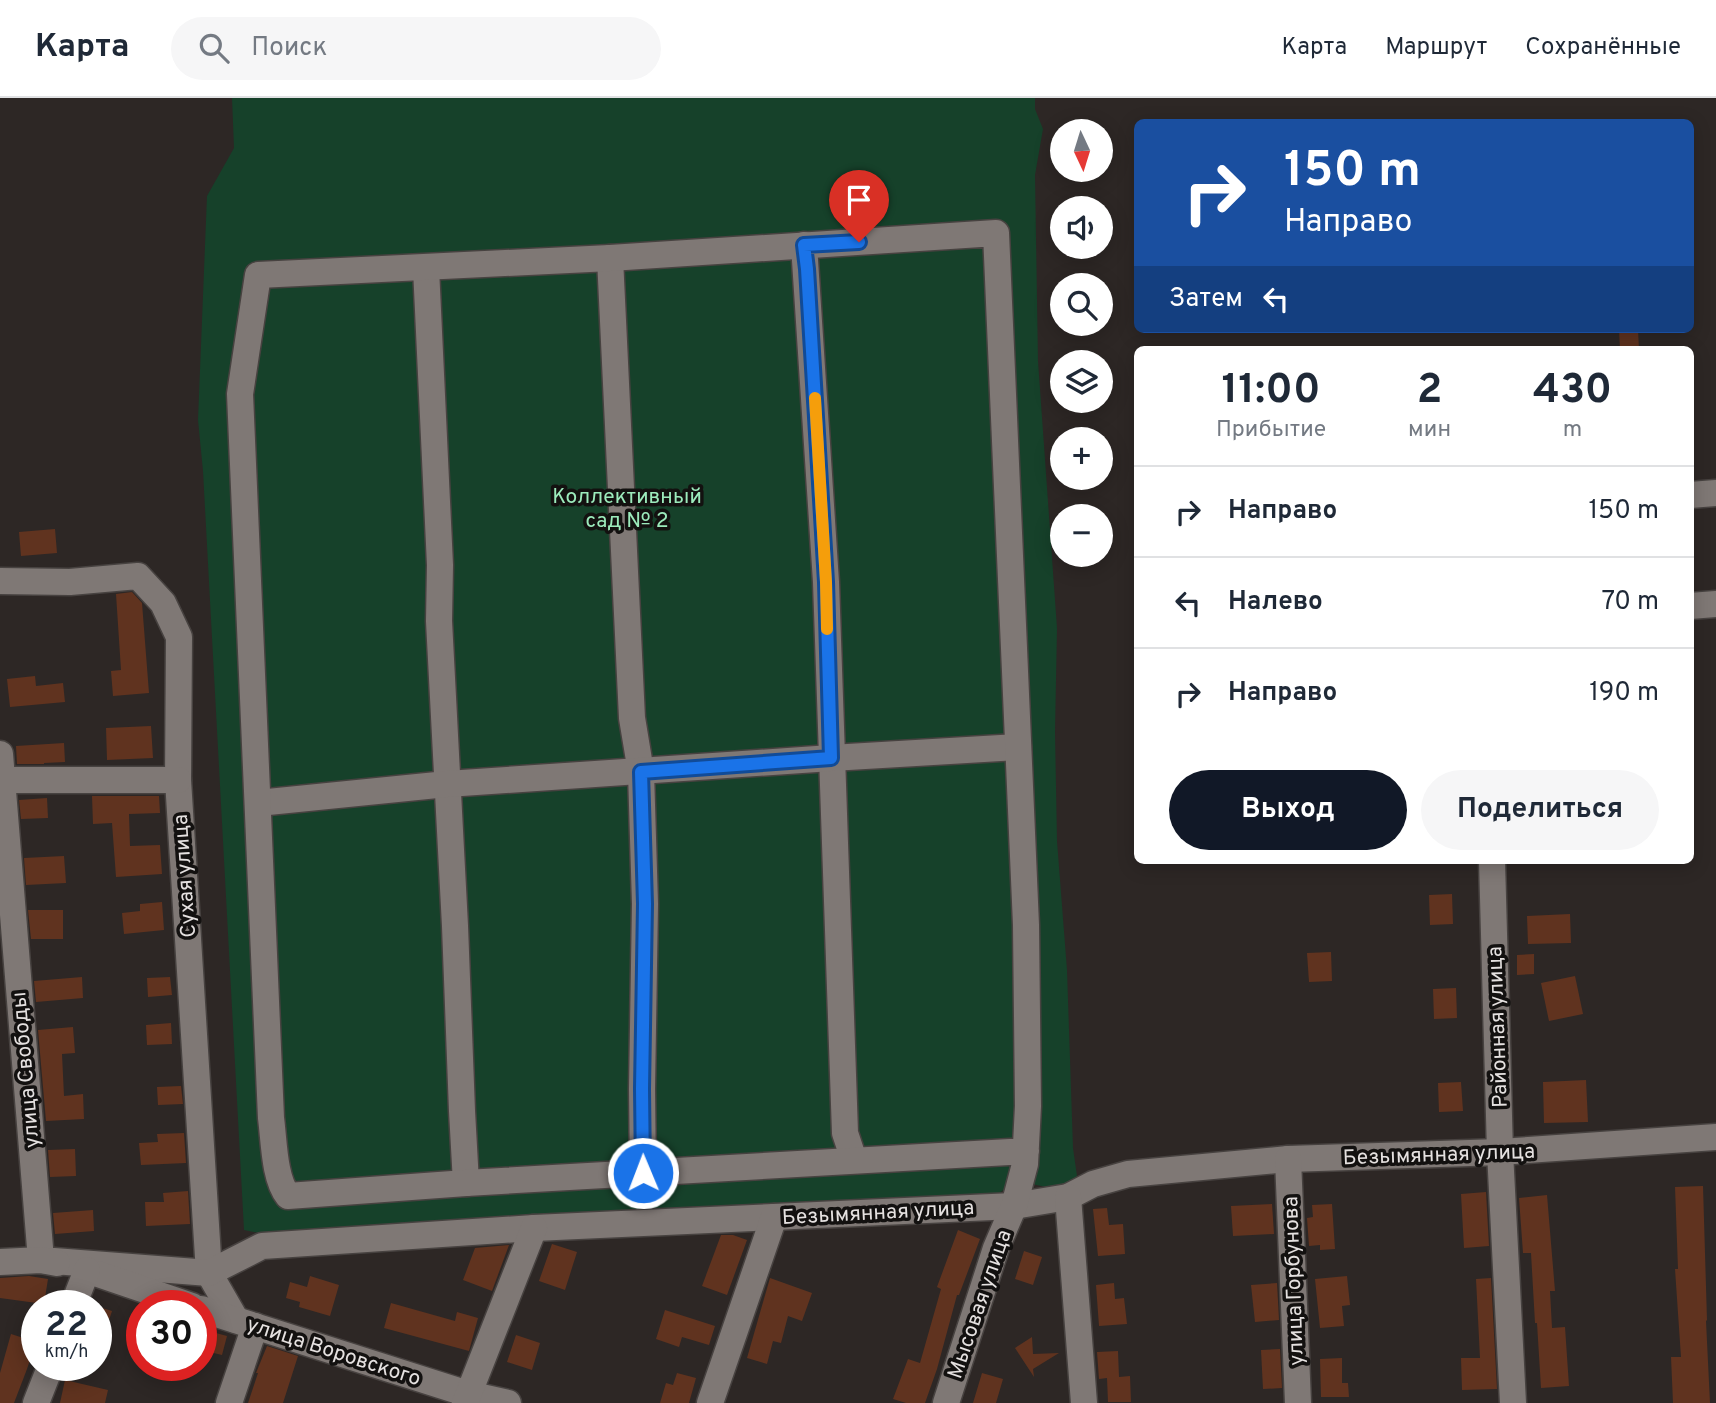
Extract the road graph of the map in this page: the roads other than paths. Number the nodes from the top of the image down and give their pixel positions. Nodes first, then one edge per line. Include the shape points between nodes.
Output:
1 (804, 245) junction
2 (610, 258) junction
3 (426, 268) junction
4 (1716, 493) edge
5 (1694, 495) edge
6 (0, 581) edge
7 (1716, 604) edge
8 (1694, 606) edge
9 (1018, 747) junction
10 (831, 758) junction
11 (1, 771) edge
12 (641, 772) junction
13 (178, 780) junction
14 (447, 784) junction
15 (258, 803) junction
16 (1492, 864) edge
17 (1716, 1137) edge
18 (1026, 1151) junction
19 (1500, 1152) junction
20 (1288, 1159) junction
21 (854, 1160) junction
22 (643, 1173) junction
23 (466, 1183) junction
24 (1068, 1197) junction
25 (1014, 1206) junction
26 (774, 1217) junction
27 (534, 1228) junction
28 (41, 1260) junction
29 (0, 1262) edge
30 (87, 1270) junction
31 (209, 1273) junction
32 (79, 1290) edge
33 (145, 1290) edge
34 (217, 1314) edge
35 (246, 1323) junction
36 (45, 1381) edge
37 (467, 1398) edge
38 (36, 1403) edge
39 (229, 1403) edge
40 (508, 1403) edge
41 (710, 1403) edge
42 (946, 1403) edge
43 (1084, 1403) edge
44 (1298, 1403) edge
45 (1513, 1403) edge

1 - 2 street
1 - 9 street, Мысовая улица via 996,233
1 - 10 street via 826,582
2 - 3 street
2 - 12 street via 632,718
3 - 14 street
3 - 15 street via 258,275 240,394
4 - 5 street
6 - 13 street, Сухая улица via 70,582 138,576 163,603 179,636
7 - 8 street
9 - 10 street
9 - 18 street, Мысовая улица via 1026,925
10 - 12 street
10 - 21 street via 845,1133
11 - 13 street
11 - 28 street, улица Свободы
12 - 14 street
12 - 22 street
13 - 31 street, Сухая улица
14 - 15 street
14 - 23 street
15 - 23 street via 271,1118 285,1194
16 - 19 street, Районная улица
17 - 19 street, Безымянная улица
18 - 21 street
18 - 25 street, Мысовая улица
19 - 20 street, Безымянная улица
19 - 45 street, Районная улица
20 - 24 street, Безымянная улица via 1128,1174
20 - 44 street, улица Горбунова
21 - 22 street
22 - 23 street
24 - 25 street, Безымянная улица
24 - 43 street
25 - 26 street, Безымянная улица
25 - 42 street, Мысовая улица
26 - 27 street, Безымянная улица
26 - 41 street
27 - 31 street, Безымянная улица via 262,1246
27 - 37 street
28 - 29 street
28 - 30 street
28 - 31 street
30 - 32 street
30 - 33 street
31 - 35 street, Сухая улица
34 - 35 street, улица Воровского
35 - 37 street, улица Воровского
35 - 39 street
36 - 38 street
37 - 40 street, улица Воровского

